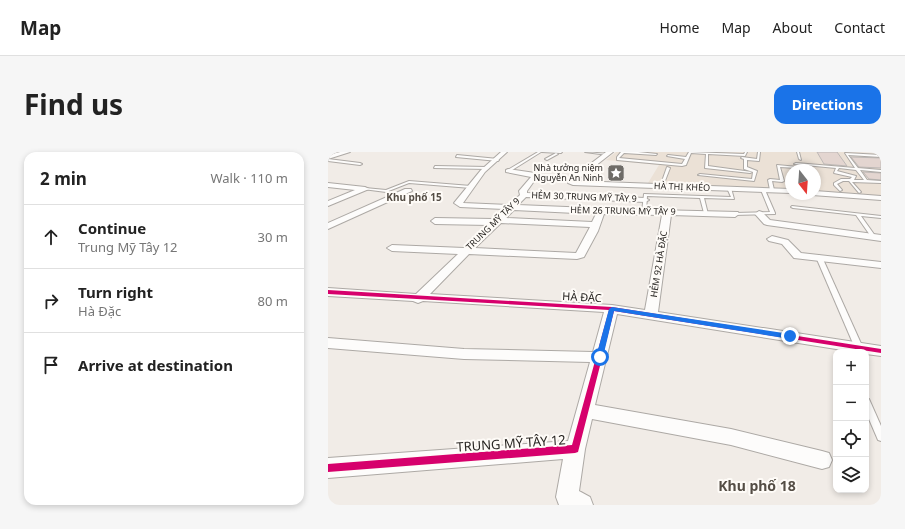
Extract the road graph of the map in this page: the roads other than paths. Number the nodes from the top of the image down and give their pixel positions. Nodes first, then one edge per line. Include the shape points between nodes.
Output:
1 (346, 152) edge
2 (504, 152) edge
3 (542, 152) edge
4 (560, 152) edge
5 (586, 152) edge
6 (590, 152) edge
7 (624, 152) edge
8 (690, 152) edge
9 (746, 152) edge
10 (759, 152) edge
11 (798, 152) edge
12 (873, 152) edge
13 (609, 153) edge
14 (730, 153) edge
15 (737, 153) edge
16 (881, 153) edge
17 (656, 154) dead end
18 (706, 154) junction
19 (718, 154) edge
20 (457, 156) dead end
21 (881, 156) edge
22 (328, 157) edge
23 (667, 158) dead end
24 (546, 159) dead end
25 (746, 159) junction
26 (800, 159) dead end
27 (328, 160) edge
28 (498, 160) junction
29 (687, 160) junction
30 (360, 164) dead end
31 (827, 166) junction
32 (435, 167) dead end
33 (838, 167) junction
34 (487, 168) junction
35 (668, 168) dead end
36 (856, 169) junction
37 (867, 170) junction
38 (508, 171) joint
39 (828, 171) dead end
40 (755, 172) junction
41 (881, 172) edge
42 (700, 175) dead end
43 (832, 175) dead end
44 (847, 181) junction
45 (866, 181) junction
46 (881, 181) edge
47 (328, 185) edge
48 (340, 186) junction
49 (661, 186) junction
50 (471, 187) junction
51 (729, 188) junction
52 (364, 189) junction
53 (763, 190) junction
54 (772, 190) junction
55 (840, 190) dead end
56 (328, 191) edge
57 (408, 191) dead end
58 (785, 191) edge
59 (859, 192) dead end
60 (821, 193) edge
61 (463, 197) junction
62 (702, 197) junction
63 (733, 198) junction
64 (881, 198) edge
65 (513, 200) junction
66 (645, 200) junction
67 (328, 204) edge
68 (734, 204) dead end
69 (793, 207) dead end
70 (601, 211) junction
71 (644, 212) junction
72 (667, 212) junction
73 (706, 213) junction
74 (735, 214) joint
75 (759, 214) junction
76 (857, 214) junction
77 (881, 217) edge
78 (435, 220) dead end
79 (496, 221) junction
80 (595, 225) junction
81 (328, 226) edge
82 (878, 238) edge
83 (772, 239) dead end
84 (392, 248) dead end
85 (466, 251) junction
86 (819, 257) junction
87 (881, 265) edge
88 (328, 292) edge
89 (418, 298) junction
90 (612, 309) junction
91 (650, 315) junction
92 (328, 343) edge
93 (849, 348) edge
94 (881, 351) edge
95 (600, 357) junction
96 (869, 408) edge
97 (586, 411) junction
98 (881, 437) edge
99 (575, 449) junction
100 (822, 460) dead end
101 (328, 468) edge
102 (582, 505) edge

1 - 22 street
2 - 28 street
3 - 4 lane, TRUNG MỸ TÂY 9
3 - 38 lane, TRUNG MỸ TÂY 9
4 - 24 lane, TRUNG MỸ TÂY 9
5 - 6 lane
6 - 13 lane
7 - 17 lane
7 - 29 lane via 618,159 682,165
8 - 18 lane
8 - 29 lane
9 - 15 lane via 745,155
10 - 25 lane via 758,160
11 - 26 lane
12 - 16 lane
13 - 49 street, HÀ THỊ KHÉO via 570,182
14 - 15 lane
14 - 19 lane
18 - 19 lane
18 - 40 lane via 706,167
19 - 25 lane
20 - 28 lane
21 - 36 lane via 846,154
23 - 29 lane
25 - 40 lane via 745,168
27 - 30 lane
28 - 34 street
31 - 33 lane
31 - 39 lane
31 - 54 lane via 778,166 782,181 770,180
32 - 34 lane
33 - 36 lane
33 - 44 lane via 835,172 855,177
34 - 50 street
35 - 49 lane
36 - 37 lane
36 - 45 lane
37 - 41 lane
37 - 46 lane
38 - 65 street, TRUNG MỸ TÂY 9 via 533,174 534,177
40 - 42 lane via 753,180
43 - 44 lane via 846,177
44 - 45 lane
44 - 55 lane via 842,180 835,184
44 - 59 lane
45 - 46 lane
47 - 48 street
48 - 52 street
48 - 56 street
49 - 51 street, HÀ THỊ KHÉO
50 - 52 lane via 409,182 386,191
50 - 61 street
51 - 53 street, HÀ THỊ KHÉO
51 - 63 lane
52 - 67 street
53 - 54 street, HÀ THỊ KHÉO
53 - 75 lane via 773,213
54 - 58 street, HÀ THỊ KHÉO
57 - 81 street
60 - 64 street
61 - 65 street
61 - 65 street via 458,203 460,205
62 - 63 lane
62 - 66 lane via 645,195
62 - 73 lane
63 - 68 lane
65 - 66 street, HẺM 30 TRUNG MỸ TÂY 9
65 - 70 street, HẺM 26 TRUNG MỸ TÂY 9
65 - 79 street, TRUNG MỸ TÂY 9
66 - 71 lane
69 - 76 lane
70 - 71 street, HẺM 26 TRUNG MỸ TÂY 9
70 - 80 street
71 - 72 street, HẺM 26 TRUNG MỸ TÂY 9
72 - 73 street, HẺM 26 TRUNG MỸ TÂY 9
72 - 91 street, HẺM 92 HÀ ĐẶC
73 - 74 street, HẺM 26 TRUNG MỸ TÂY 9
74 - 75 lane
75 - 82 street via 767,222
76 - 77 lane
76 - 82 lane
78 - 79 street
79 - 80 street
79 - 85 street, TRUNG MỸ TÂY 9
80 - 85 street via 580,255 576,256
83 - 86 street via 785,242 798,256
84 - 85 street
85 - 89 street, TRUNG MỸ TÂY 9
86 - 87 street
86 - 93 lane
88 - 89 street, HÀ ĐẶC
89 - 90 street, HÀ ĐẶC
90 - 91 street, HÀ ĐẶC
90 - 95 street, TRUNG MỸ TÂY 12
91 - 93 street, HÀ ĐẶC
92 - 95 street via 388,350 538,358
93 - 94 street, HÀ ĐẶC
95 - 97 street, TRUNG MỸ TÂY 12
96 - 98 lane
97 - 99 street, TRUNG MỸ TÂY 12
97 - 100 street via 731,437
99 - 101 street, TRUNG MỸ TÂY 12
99 - 102 street via 567,497

